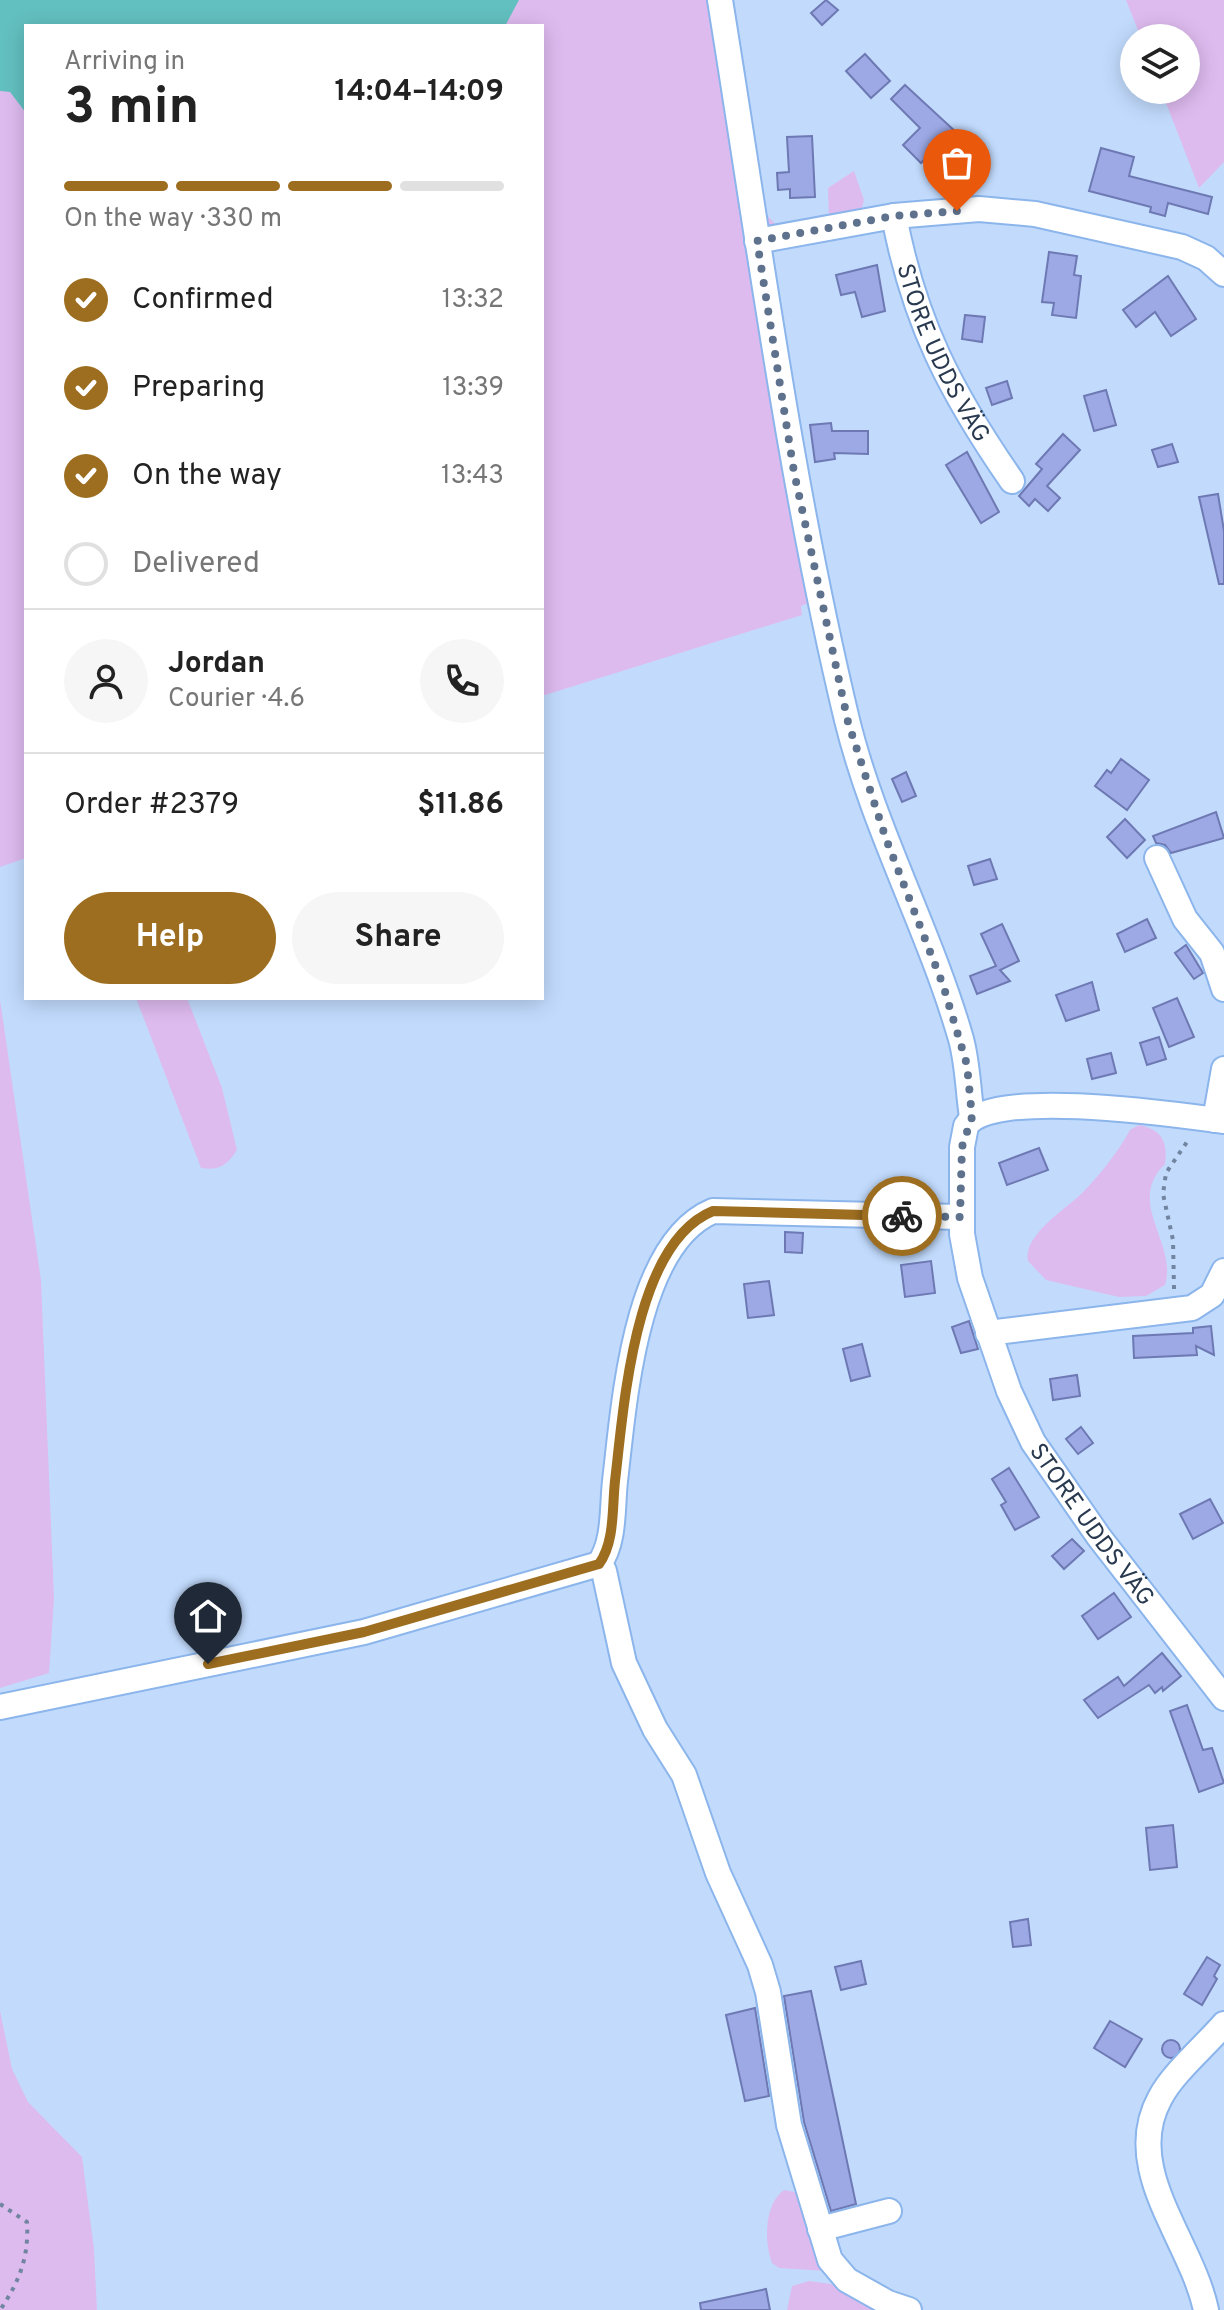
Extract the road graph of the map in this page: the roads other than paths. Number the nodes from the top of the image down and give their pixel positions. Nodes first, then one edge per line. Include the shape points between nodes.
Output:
1 (720, 0) edge
2 (894, 216) junction
3 (757, 241) junction
4 (1224, 274) edge
5 (1012, 481) dead end
6 (1157, 858) dead end
7 (1224, 989) edge
8 (1224, 1069) edge
9 (972, 1117) junction
10 (1219, 1121) edge
11 (960, 1217) junction
12 (1224, 1271) edge
13 (988, 1333) junction
14 (599, 1564) junction
15 (1224, 1698) edge
16 (0, 1707) edge
17 (1224, 2024) edge
18 (889, 2211) dead end
19 (820, 2229) junction
20 (909, 2310) edge
21 (1206, 2310) edge

1 - 3 street, STORE UDDS VÄG
2 - 3 street
2 - 4 street via 979,209 1035,214 1182,247
2 - 5 street, STORE UDDS VÄG via 921,323 967,415
3 - 9 street, STORE UDDS VÄG via 794,472 848,722 961,1040
6 - 7 street via 1185,919 1212,953
8 - 10 street
9 - 10 street via 992,1109 1037,1105
9 - 11 street, STORE UDDS VÄG via 962,1147
11 - 13 street, STORE UDDS VÄG via 970,1278
11 - 14 street via 713,1211 679,1233 649,1294 638,1334 609,1543
12 - 13 street via 1212,1295 1192,1308
13 - 15 street, STORE UDDS VÄG via 1033,1442
14 - 16 street via 364,1632
14 - 19 street via 624,1663 684,1775 718,1873 760,1965 789,2125
17 - 21 street via 1160,2097 1148,2131 1155,2189 1194,2267
18 - 19 street
19 - 20 street via 830,2260 847,2280

